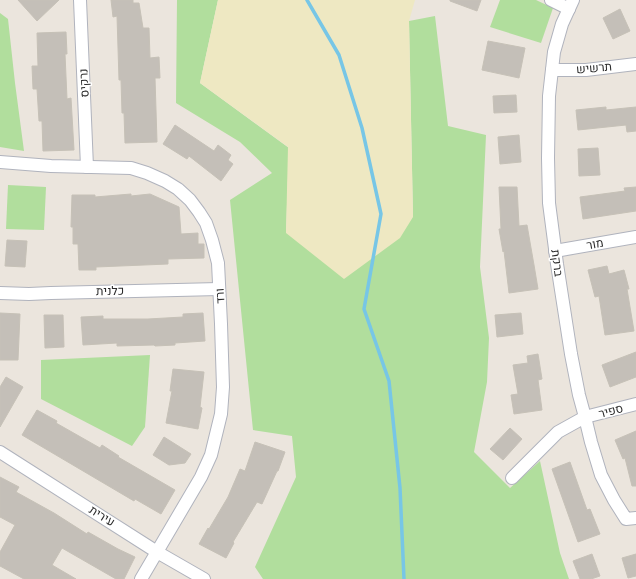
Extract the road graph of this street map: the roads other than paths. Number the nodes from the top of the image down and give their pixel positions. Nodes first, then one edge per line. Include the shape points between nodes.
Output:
1 (80, 0) edge
2 (551, 0) edge
3 (571, 4) edge
4 (636, 64) edge
5 (552, 70) junction
6 (0, 162) edge
7 (87, 167) junction
8 (636, 237) edge
9 (555, 251) junction
10 (219, 289) junction
11 (0, 293) edge
12 (636, 404) edge
13 (585, 417) junction
14 (0, 452) edge
15 (512, 478) dead end
16 (631, 519) edge
17 (157, 552) junction
18 (141, 579) edge
19 (204, 579) edge

1 - 7 street, נרקיס
2 - 3 street
3 - 5 street, ברקת via 562,24
4 - 5 street, תרשיש via 586,70
5 - 9 street, ברקת via 548,158 549,203
6 - 7 street, ורד
7 - 10 street, ורד via 130,168 147,173 178,189 190,200 206,223 212,240 218,263
8 - 9 street, מור
9 - 13 street, ברקת via 571,354
10 - 11 street, כלנית
10 - 17 street, ורד via 223,387 215,437 201,476
12 - 13 street, ספיר
13 - 15 street, ספיר via 558,432
13 - 16 street, ברקת via 601,475 614,500
14 - 17 street, עירית
17 - 18 street, ורד
17 - 19 street, עירית

